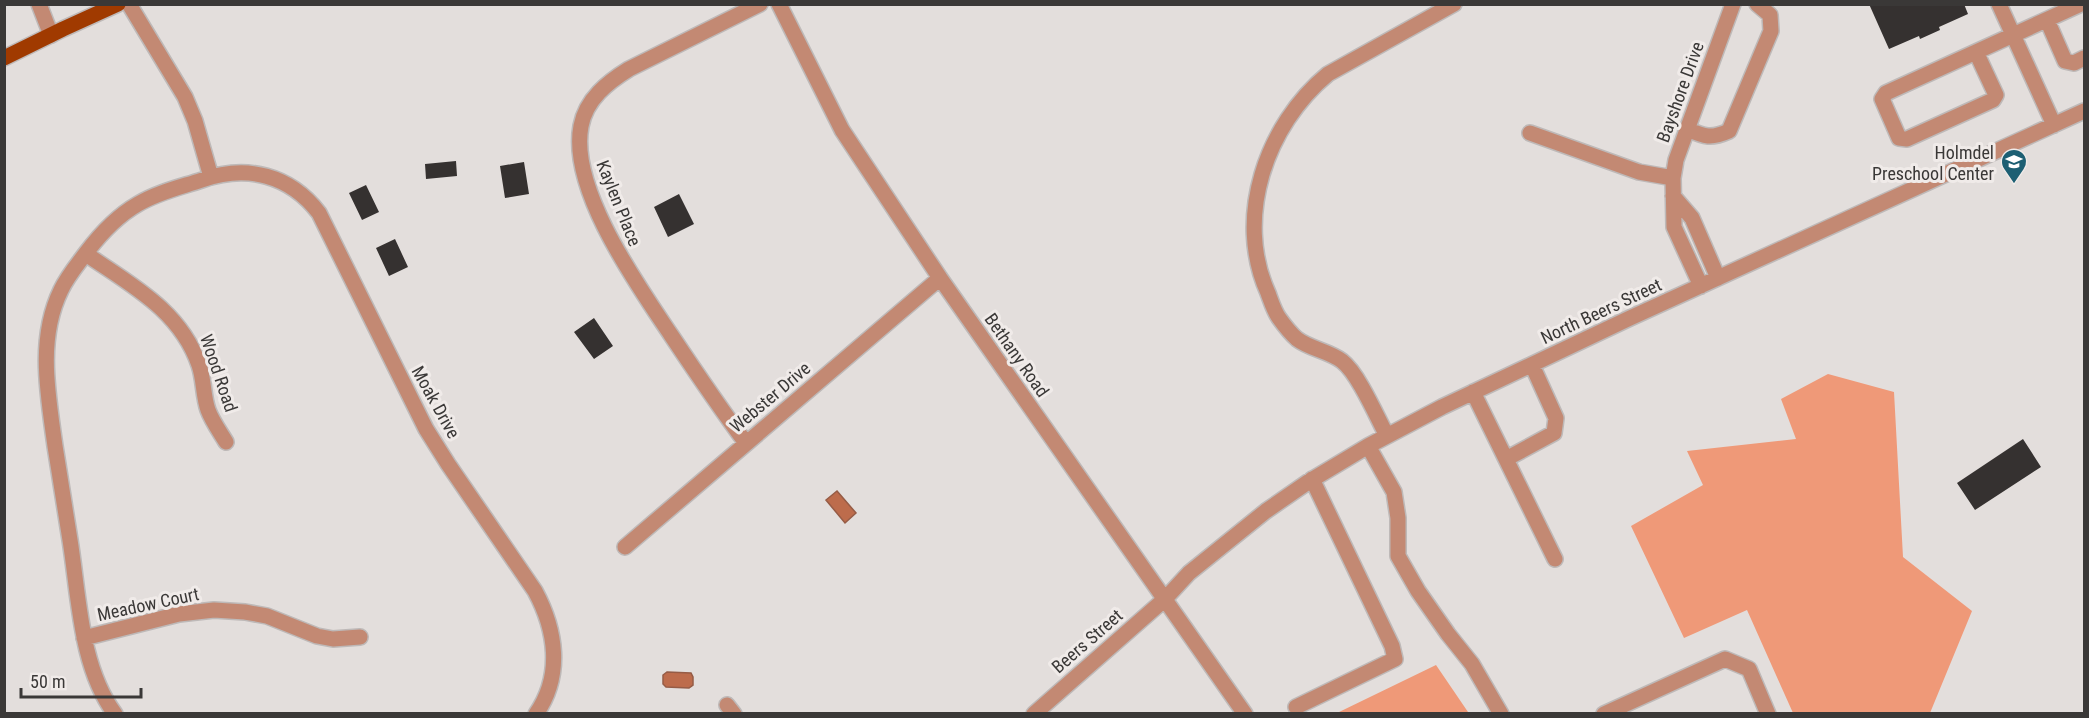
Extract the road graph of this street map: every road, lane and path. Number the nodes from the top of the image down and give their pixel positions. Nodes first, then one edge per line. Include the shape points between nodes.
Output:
1 (39, 4) edge
2 (118, 4) edge
3 (129, 4) edge
4 (760, 4) edge
5 (779, 4) edge
6 (1454, 4) edge
7 (1733, 4) edge
8 (1758, 4) edge
9 (1999, 4) edge
10 (2081, 4) edge
11 (2047, 20) junction
12 (51, 35) junction
13 (2013, 35) junction
14 (1976, 52) junction
15 (4, 58) edge
16 (2085, 58) edge
17 (2085, 111) edge
18 (2054, 125) junction
19 (1687, 129) junction
20 (1530, 133) dead end
21 (211, 177) junction
22 (1673, 178) junction
23 (1673, 196) junction
24 (86, 254) junction
25 (940, 278) junction
26 (1718, 278) junction
27 (1701, 286) junction
28 (1532, 365) junction
29 (1473, 392) junction
30 (1387, 436) junction
31 (226, 442) dead end
32 (746, 443) junction
33 (1368, 446) junction
34 (1506, 459) junction
35 (1312, 479) junction
36 (625, 547) dead end
37 (1555, 559) dead end
38 (1166, 598) junction
39 (360, 637) dead end
40 (84, 638) junction
41 (1296, 707) dead end
42 (115, 714) edge
43 (536, 714) edge
44 (1034, 714) edge
45 (1245, 714) edge
46 (1501, 714) edge
47 (1604, 714) edge
48 (1768, 714) edge

1 - 12 street
2 - 12 main road
3 - 21 street via 185,97
4 - 32 street, Kaylen Place via 612,80 584,116 579,149 589,190 618,253
5 - 25 street, Bethany Road via 842,130
6 - 30 street via 1328,74 1309,91 1271,150 1263,170 1254,221 1258,268 1278,316 1298,339 1335,357 1351,370
7 - 19 street, Bayshore Drive
8 - 19 street via 1770,15 1771,31 1729,132 1715,137
9 - 13 street
10 - 11 street
11 - 13 street
11 - 16 street via 2065,61 2074,63
12 - 15 main road
13 - 14 street
13 - 18 street
14 - 14 street via 1883,96 1899,138 1907,139 1993,100 1996,94
17 - 18 street, North Beers Street
18 - 26 street, North Beers Street
19 - 22 street, Bayshore Drive
20 - 22 street via 1639,172
21 - 24 street, Moak Drive via 139,203 115,220
21 - 43 street, Moak Drive via 247,172 274,178 298,191 319,213 426,429 545,609 551,626 553,670
22 - 23 street, Bayshore Drive
23 - 26 street via 1692,218
23 - 27 street, Bayshore Drive via 1674,227
24 - 31 street, Wood Road via 157,304 185,334 200,366 208,411
24 - 40 street, Moak Drive via 60,291 49,331 46,365 47,394
25 - 32 street, Webster Drive
25 - 38 street, Bethany Road
26 - 27 street, North Beers Street
27 - 28 street, North Beers Street
28 - 29 street, North Beers Street
28 - 34 street via 1556,418 1554,433
29 - 30 street, North Beers Street
29 - 34 street
30 - 33 street, North Beers Street
32 - 36 street, Webster Drive
33 - 35 street, North Beers Street
33 - 46 street via 1394,492 1398,555
34 - 37 street
35 - 38 street, North Beers Street via 1189,573
35 - 41 street via 1395,659
38 - 44 street, Beers Street
38 - 45 street, Bethany Road
39 - 40 street, Meadow Court via 333,639 267,616 214,610 179,614
40 - 42 street, Moak Drive via 98,685
47 - 48 street via 1725,659 1749,669

